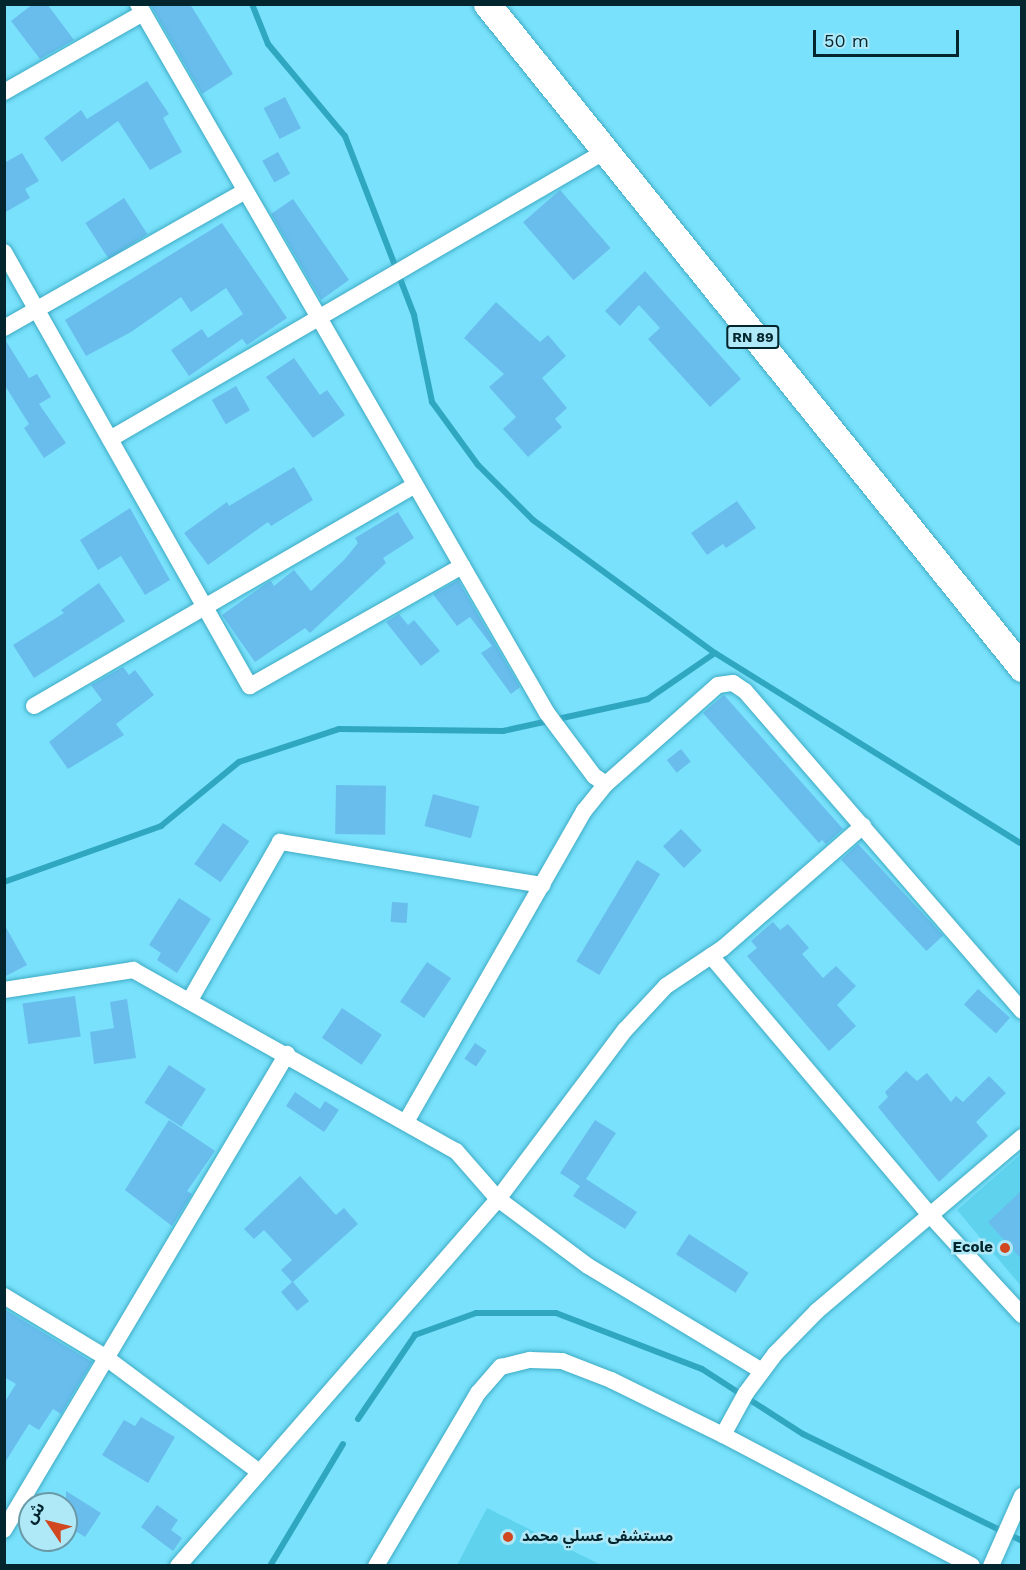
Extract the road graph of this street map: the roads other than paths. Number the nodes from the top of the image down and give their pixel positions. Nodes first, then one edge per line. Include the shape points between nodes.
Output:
1 (487, 4) edge
2 (140, 9) edge
3 (4, 92) edge
4 (604, 152) junction
5 (245, 191) junction
6 (4, 252) edge
7 (37, 310) junction
8 (319, 318) junction
9 (4, 328) edge
10 (110, 439) junction
11 (415, 485) junction
12 (462, 566) junction
13 (205, 607) junction
14 (1022, 668) edge
15 (34, 706) dead end
16 (606, 784) junction
17 (863, 826) junction
18 (542, 885) junction
19 (711, 956) junction
20 (5, 992) edge
21 (190, 1000) junction
22 (1022, 1011) edge
23 (287, 1054) junction
24 (406, 1120) junction
25 (1022, 1137) edge
26 (498, 1199) junction
27 (930, 1215) junction
28 (4, 1296) edge
29 (1022, 1315) edge
30 (105, 1358) junction
31 (762, 1371) junction
32 (723, 1435) junction
33 (258, 1471) junction
34 (1022, 1496) edge
35 (4, 1530) edge
36 (178, 1566) edge
37 (376, 1566) edge
38 (972, 1566) edge
39 (991, 1566) edge

1 - 4 main road, RN 89
2 - 3 street
2 - 5 street
4 - 8 street
4 - 14 main road, RN 89
5 - 7 street
5 - 8 street
6 - 7 street
7 - 9 street
7 - 10 street
8 - 10 street
8 - 11 street
10 - 13 street
11 - 12 street
11 - 13 street
12 - 13 street via 250,686
12 - 16 street via 547,713 594,776
13 - 15 street
16 - 17 street via 718,685 733,682
16 - 18 street via 584,811
17 - 19 street
17 - 22 street
18 - 21 street via 280,842
18 - 24 street
19 - 26 street via 666,986 625,1030
19 - 27 street
20 - 21 street via 133,970
21 - 23 street
23 - 24 street
23 - 30 street
24 - 26 street via 456,1151
25 - 27 street
26 - 31 street via 588,1266
26 - 33 street
27 - 29 street
27 - 31 street via 817,1311
28 - 30 street
30 - 33 street
30 - 35 street
31 - 32 street
32 - 37 street via 562,1361 530,1360 501,1367 478,1393
32 - 38 street
33 - 36 street
34 - 39 street

